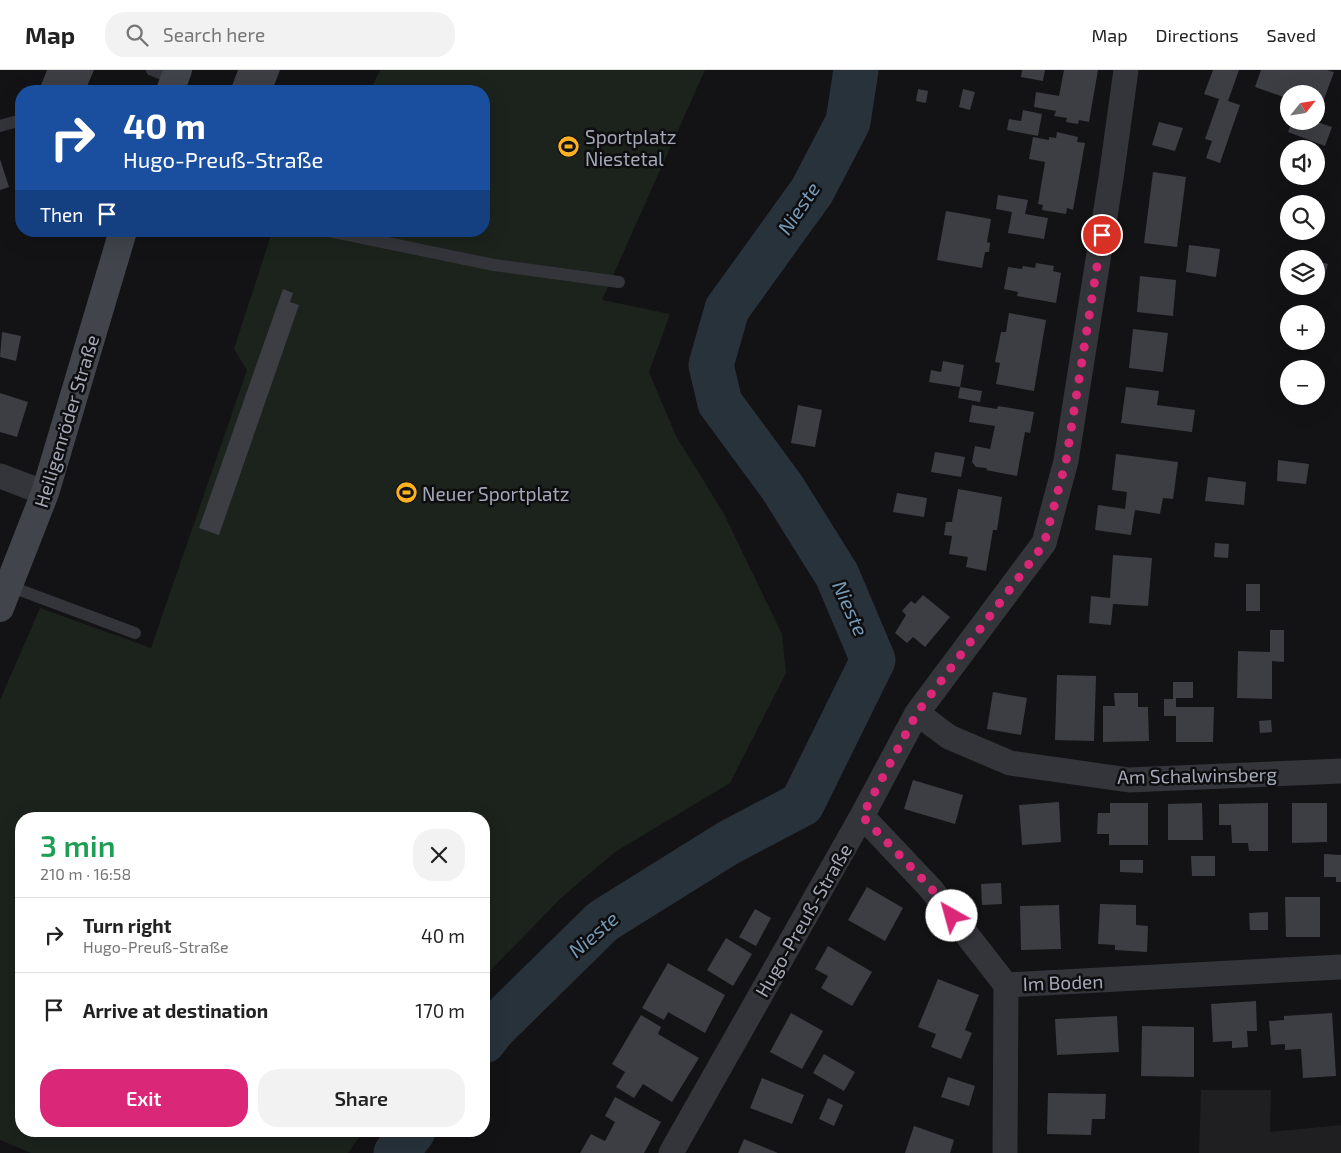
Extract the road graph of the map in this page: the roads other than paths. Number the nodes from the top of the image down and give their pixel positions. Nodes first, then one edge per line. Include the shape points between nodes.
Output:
1 (1126, 70) edge
2 (15, 122) edge
3 (0, 126) edge
4 (121, 237) edge
5 (358, 237) edge
6 (619, 282) dead end
7 (0, 476) edge
8 (46, 493) junction
9 (5, 597) edge
10 (135, 633) dead end
11 (917, 713) junction
12 (1341, 771) edge
13 (862, 816) junction
14 (1341, 967) edge
15 (1006, 985) junction
16 (671, 1153) edge
17 (1005, 1153) edge

1 - 11 street, Hugo-Preuß-Straße via 1066,461 1044,544
2 - 3 lane
4 - 8 street, Heiligenröder Straße
5 - 6 lane via 494,265
7 - 8 street
8 - 9 street, Heiligenröder Straße
9 - 10 lane
11 - 12 street, Am Schalwinsberg via 949,737 1010,763 1128,780
11 - 13 street, Hugo-Preuß-Straße
13 - 15 street, Im Boden via 931,888
13 - 16 street, Hugo-Preuß-Straße
14 - 15 street, Im Boden
15 - 17 street

